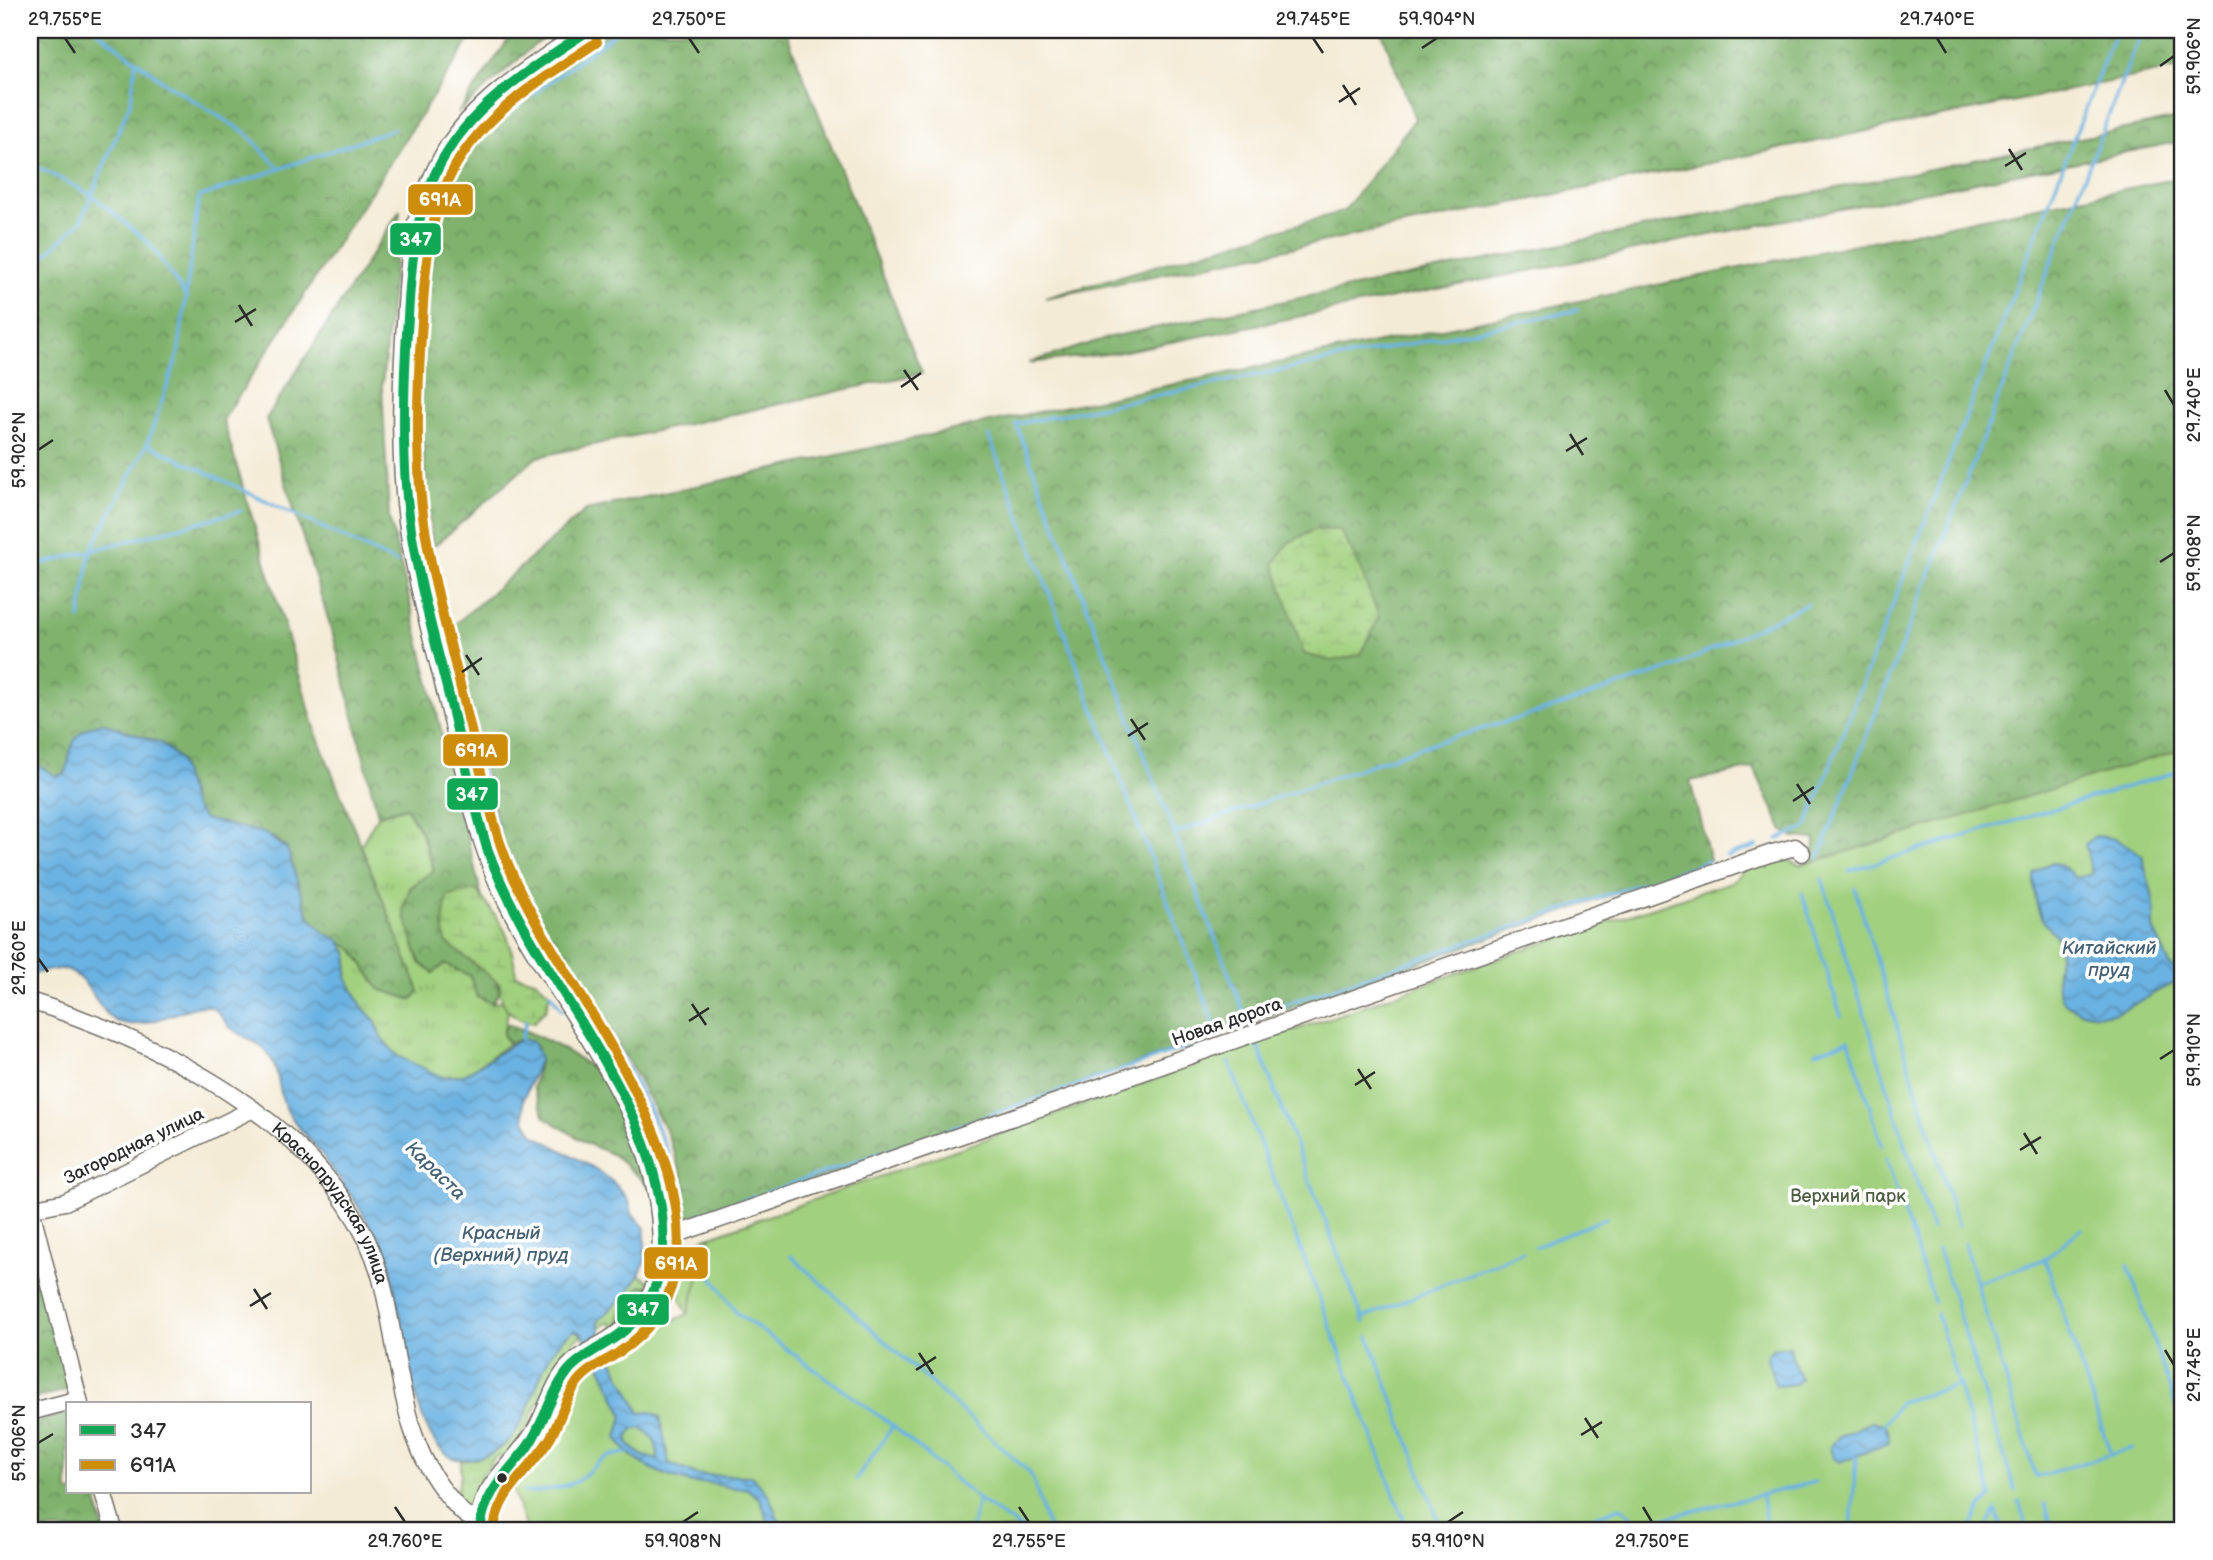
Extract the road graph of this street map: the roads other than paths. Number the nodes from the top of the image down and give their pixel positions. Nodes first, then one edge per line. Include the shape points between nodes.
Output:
1 (589, 30) edge
2 (1802, 853) dead end
3 (30, 1000) edge
4 (253, 1109) junction
5 (30, 1209) edge
6 (663, 1239) junction
7 (79, 1401) edge
8 (66, 1404) edge
9 (30, 1412) edge
10 (104, 1494) edge
11 (479, 1526) edge
12 (114, 1530) edge

1 - 6 main road via 513,83 473,120 449,149 432,184 419,222 411,278 405,448 413,543 492,862 646,1143 658,1183
2 - 6 street, Новая дорога via 1795,847 1769,854
3 - 4 street, Краснопрудская улица via 147,1048
4 - 5 street, Загородная улица via 65,1202
4 - 11 street, Краснопрудская улица via 326,1177 369,1243 424,1462 466,1518
5 - 7 street
6 - 11 main road via 653,1299 636,1323 566,1374 535,1436 490,1492
8 - 9 street
10 - 12 street

